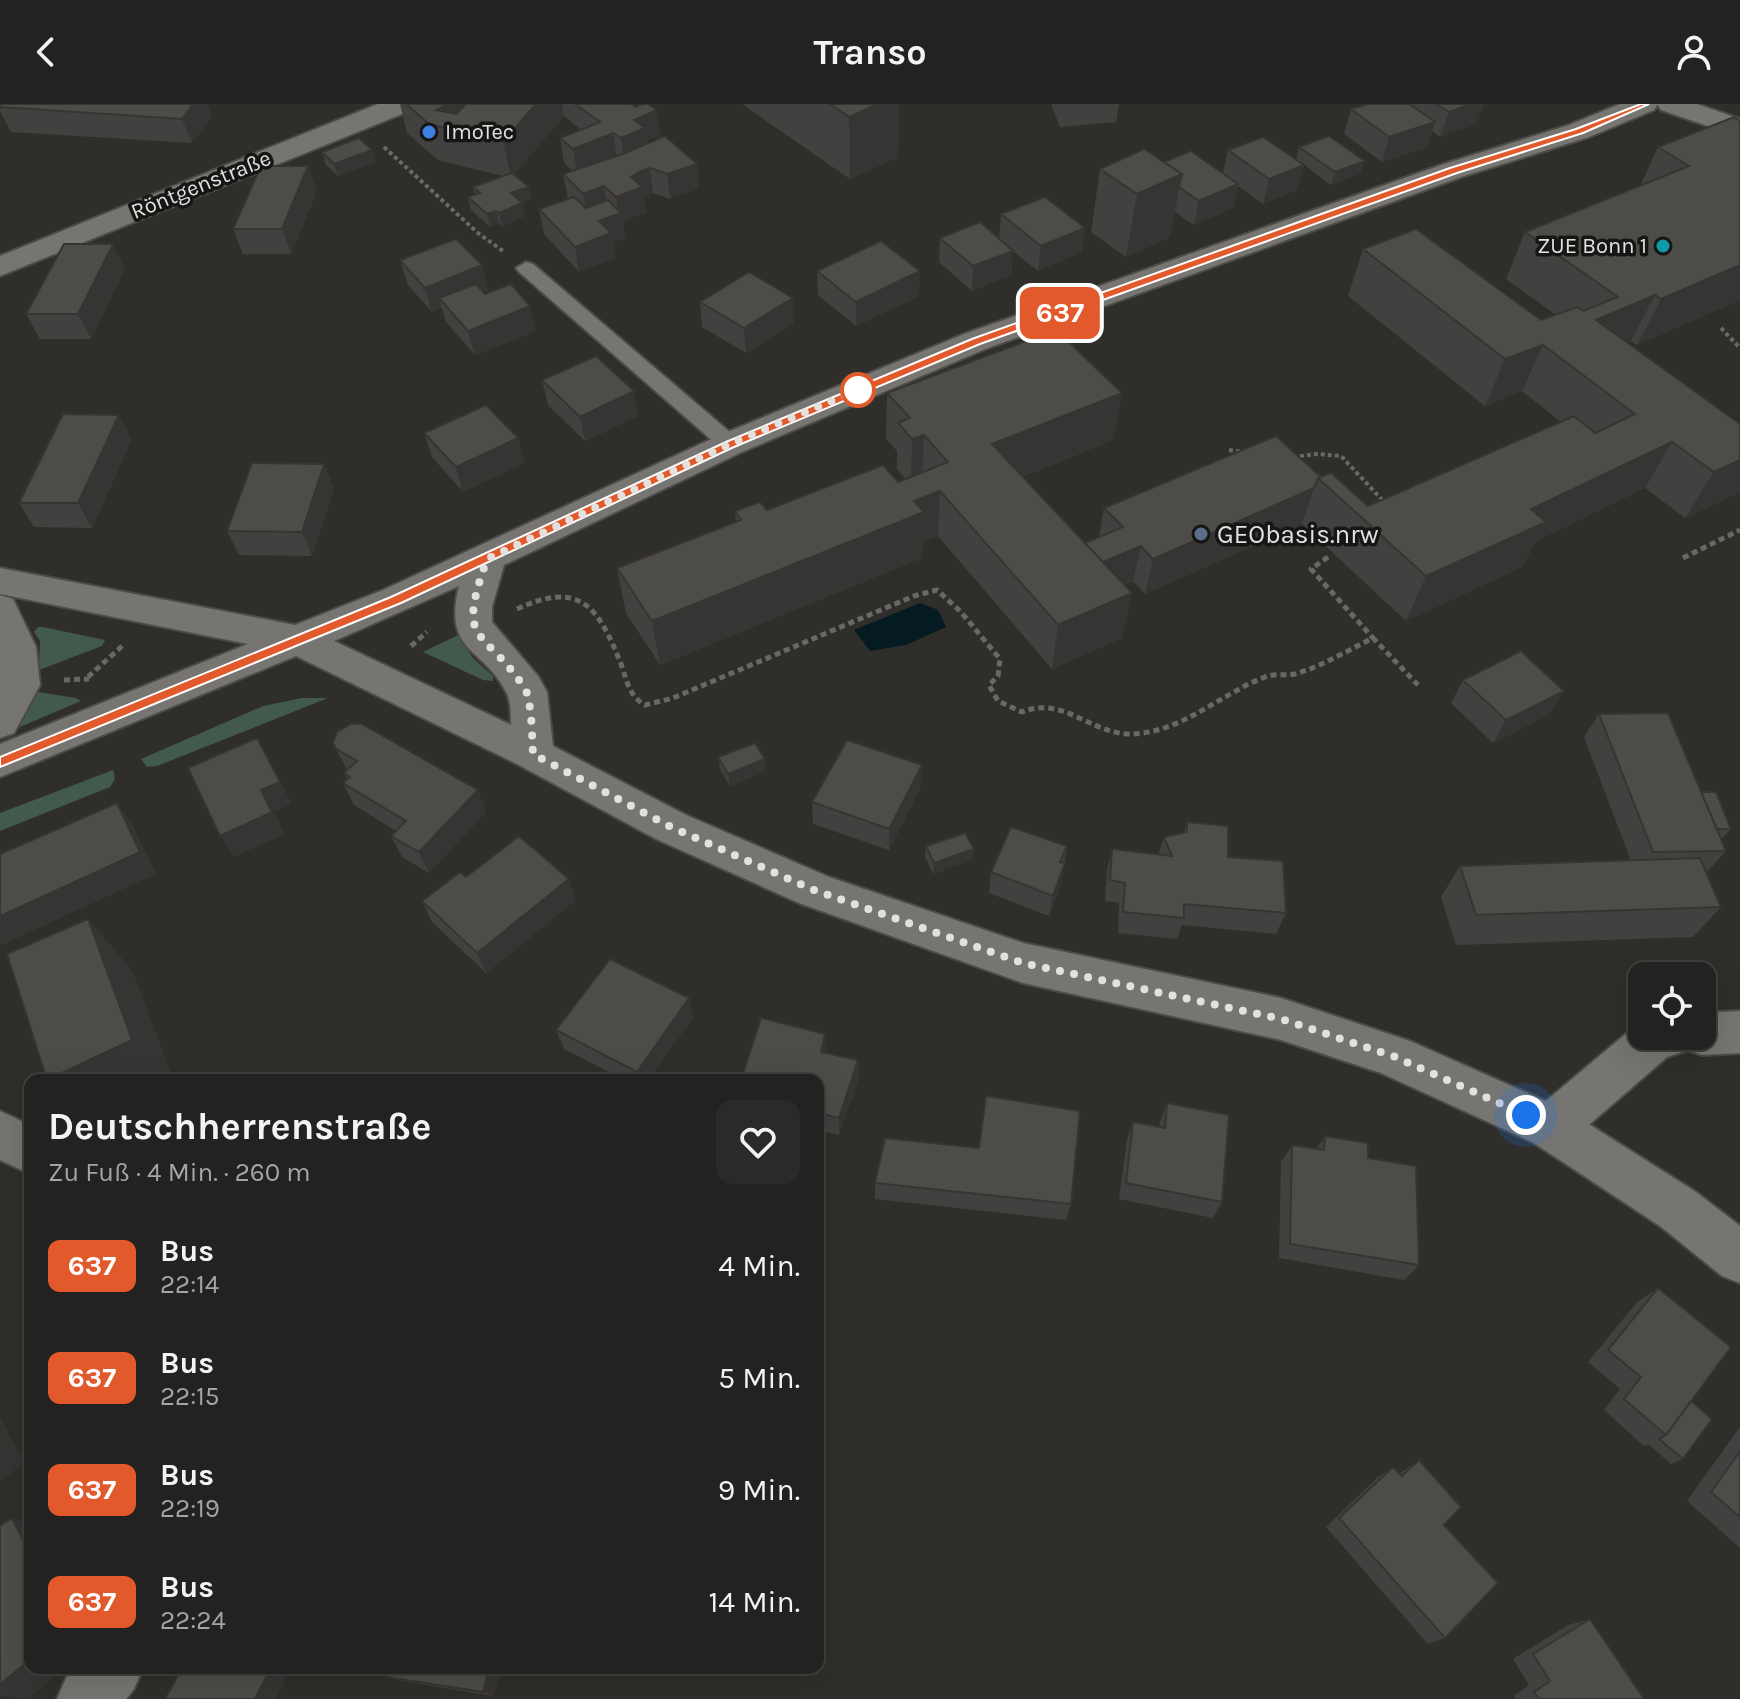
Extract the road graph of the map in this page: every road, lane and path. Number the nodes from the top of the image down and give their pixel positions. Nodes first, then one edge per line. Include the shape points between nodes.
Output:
1 (402, 104) edge
2 (1649, 104) edge
3 (356, 122) junction
4 (1740, 129) edge
5 (0, 267) edge
6 (526, 268) joint
7 (1721, 328) dead end
8 (1740, 348) edge
9 (730, 444) junction
10 (1229, 450) dead end
11 (1245, 452) edge
12 (1291, 458) edge
13 (1384, 511) edge
14 (1740, 530) edge
15 (1328, 557) dead end
16 (1683, 558) dead end
17 (487, 559) junction
18 (0, 581) edge
19 (0, 609) edge
20 (512, 610) dead end
21 (1373, 638) junction
22 (297, 640) junction
23 (124, 643) dead end
24 (88, 677) junction
25 (61, 680) dead end
26 (1418, 685) dead end
27 (92, 686) dead end
28 (0, 722) edge
29 (533, 754) junction
30 (0, 761) edge
31 (1740, 1032) edge
32 (1716, 1033) edge
33 (1642, 1050) edge
34 (1551, 1127) junction
35 (0, 1134) edge
36 (24, 1148) edge
37 (1740, 1258) edge
38 (108, 1674) edge
39 (87, 1699) edge

1 - 3 street, Röntgenstraße
2 - 4 street
2 - 9 street via 976,341
3 - 5 street, Röntgenstraße
3 - 6 path via 478,233
6 - 9 lane
7 - 8 path
9 - 17 street
10 - 11 path
12 - 13 path via 1341,456 1386,502
14 - 16 path
15 - 21 path via 1311,569
17 - 22 street
17 - 29 street via 471,621 483,643 527,689
18 - 22 street
19 - 28 street via 17,647 20,685
20 - 21 path via 554,595 578,598 599,618 633,698 645,705 937,590 1000,659 998,676 989,685 998,701 1022,712 1033,705 1056,706 1126,734 1158,731 1268,675 1292,675
21 - 26 path
22 - 29 street
22 - 30 street
23 - 24 path
24 - 25 path
24 - 27 path
29 - 34 street via 671,827 814,890 1023,963 1295,1023 1393,1056
31 - 32 street
33 - 34 street
34 - 37 street via 1678,1209
35 - 36 street
38 - 39 street

